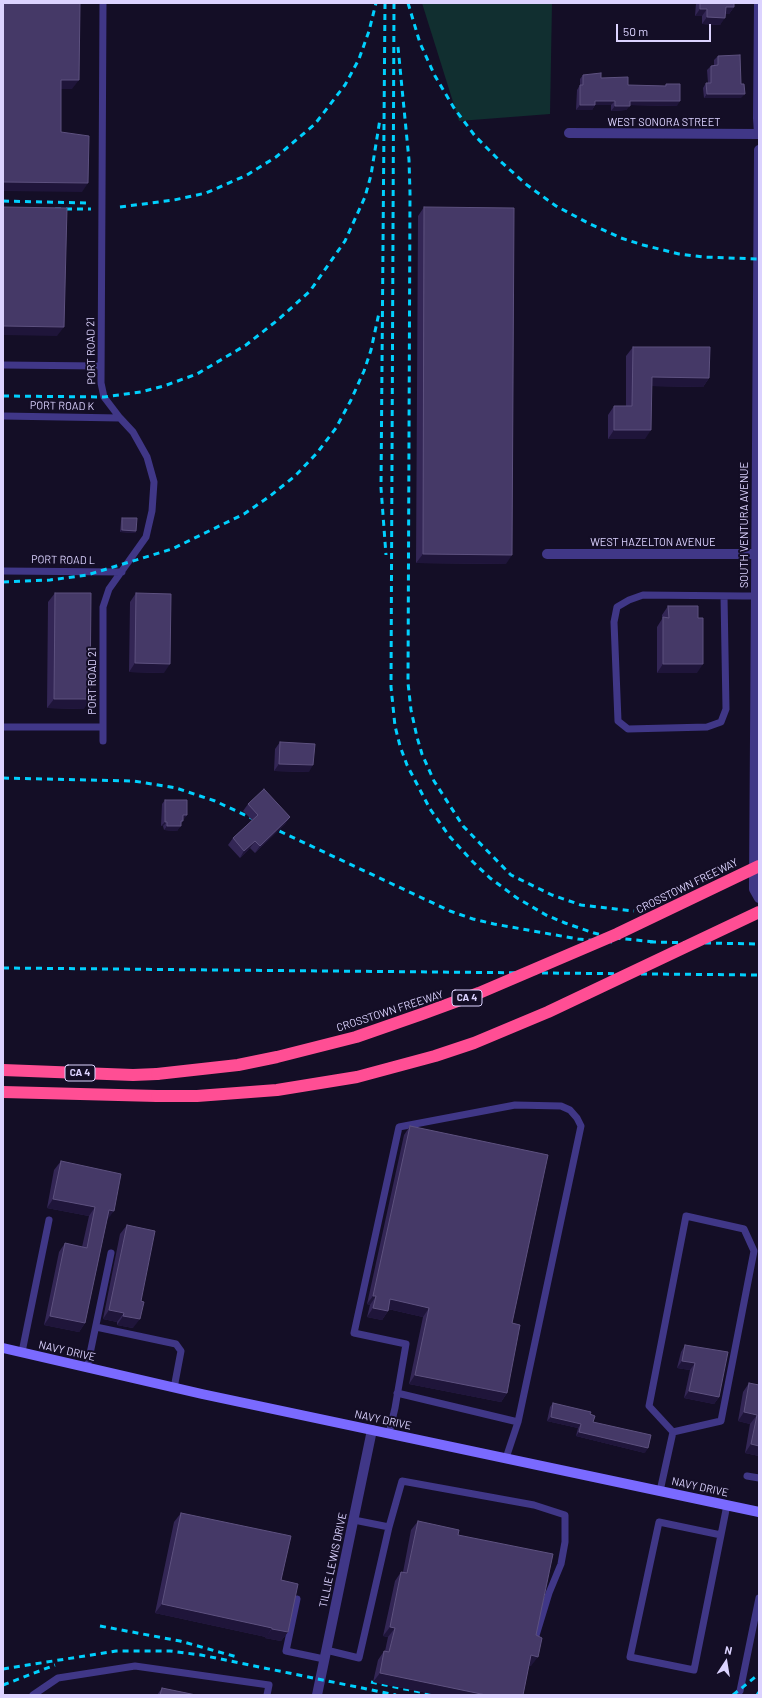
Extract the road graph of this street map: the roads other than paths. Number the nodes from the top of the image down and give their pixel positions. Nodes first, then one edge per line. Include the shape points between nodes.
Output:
1 (103, 3) edge
2 (759, 3) edge
3 (569, 133) dead end
4 (759, 134) edge
5 (759, 150) edge
6 (3, 365) edge
7 (101, 366) junction
8 (3, 416) edge
9 (120, 418) junction
10 (547, 554) dead end
11 (757, 554) edge
12 (3, 571) edge
13 (122, 572) junction
14 (724, 596) junction
15 (755, 596) junction
16 (3, 727) edge
17 (103, 727) junction
18 (103, 741) dead end
19 (759, 866) edge
20 (759, 898) edge
21 (759, 912) edge
22 (3, 1070) edge
23 (3, 1092) edge
24 (49, 1220) dead end
25 (111, 1253) dead end
26 (96, 1327) junction
27 (3, 1348) edge
28 (22, 1352) junction
29 (87, 1368) junction
30 (174, 1388) junction
31 (397, 1394) junction
32 (518, 1422) junction
33 (372, 1430) junction
34 (673, 1432) junction
35 (389, 1434) junction
36 (506, 1458) junction
37 (747, 1476) dead end
38 (759, 1478) edge
39 (660, 1491) junction
40 (728, 1505) junction
41 (759, 1512) edge
42 (354, 1520) junction
43 (389, 1527) junction
44 (721, 1535) junction
45 (759, 1598) edge
46 (297, 1599) edge
47 (534, 1642) edge
48 (325, 1655) junction
49 (33, 1695) edge
50 (267, 1695) edge
51 (317, 1695) edge
52 (737, 1695) edge

1 - 7 lane, PORT ROAD 21
2 - 4 street
3 - 4 street, WEST SONORA STREET
5 - 11 street, SOUTH VENTURA AVENUE
6 - 7 lane
7 - 9 lane, PORT ROAD 21 via 104,397
8 - 9 lane, PORT ROAD K
9 - 13 lane, PORT ROAD 21 via 133,432 147,457 154,482 152,511 146,537
10 - 11 street, WEST HAZELTON AVENUE
11 - 15 street, SOUTH VENTURA AVENUE
12 - 13 lane, PORT ROAD L
13 - 17 lane, PORT ROAD 21 via 109,589 103,607
14 - 14 lane via 643,595 617,607 614,622 616,707 618,721 628,729 708,727 721,722 726,709
14 - 15 lane
15 - 20 street, SOUTH VENTURA AVENUE via 754,889
16 - 17 lane
17 - 18 lane, PORT ROAD 21
19 - 22 highway, CROSSTOWN FREEWAY / CA 4, bridge via 589,946 479,993 356,1037 231,1066 158,1074
21 - 23 highway, CA 4, bridge via 548,1012 474,1043 357,1077 277,1090 204,1096
24 - 28 lane
25 - 26 lane
26 - 29 lane
26 - 30 lane via 176,1344 181,1351
27 - 28 street, NAVY DRIVE
28 - 29 street, NAVY DRIVE
29 - 30 street, NAVY DRIVE
30 - 33 street, NAVY DRIVE
31 - 32 lane
31 - 32 lane via 406,1344 354,1333 399,1127 515,1105 561,1106 570,1110 581,1126
31 - 35 lane
32 - 36 lane
33 - 35 street, NAVY DRIVE
33 - 42 street, TILLIE LEWIS DRIVE
34 - 34 lane via 721,1421 754,1251 744,1229 686,1216 649,1406
34 - 39 lane
35 - 36 street, NAVY DRIVE
36 - 39 street, NAVY DRIVE
37 - 38 lane
39 - 40 street, NAVY DRIVE
40 - 41 street, NAVY DRIVE
40 - 44 lane
42 - 43 lane
42 - 48 street, TILLIE LEWIS DRIVE
43 - 47 lane via 402,1481 534,1505 565,1515 565,1542 561,1564
43 - 48 lane via 359,1658
44 - 44 lane via 694,1670 630,1657 659,1522
45 - 52 lane via 740,1691
46 - 48 lane via 286,1651
48 - 51 street, TILLIE LEWIS DRIVE
49 - 50 lane via 58,1678 135,1666 269,1685

